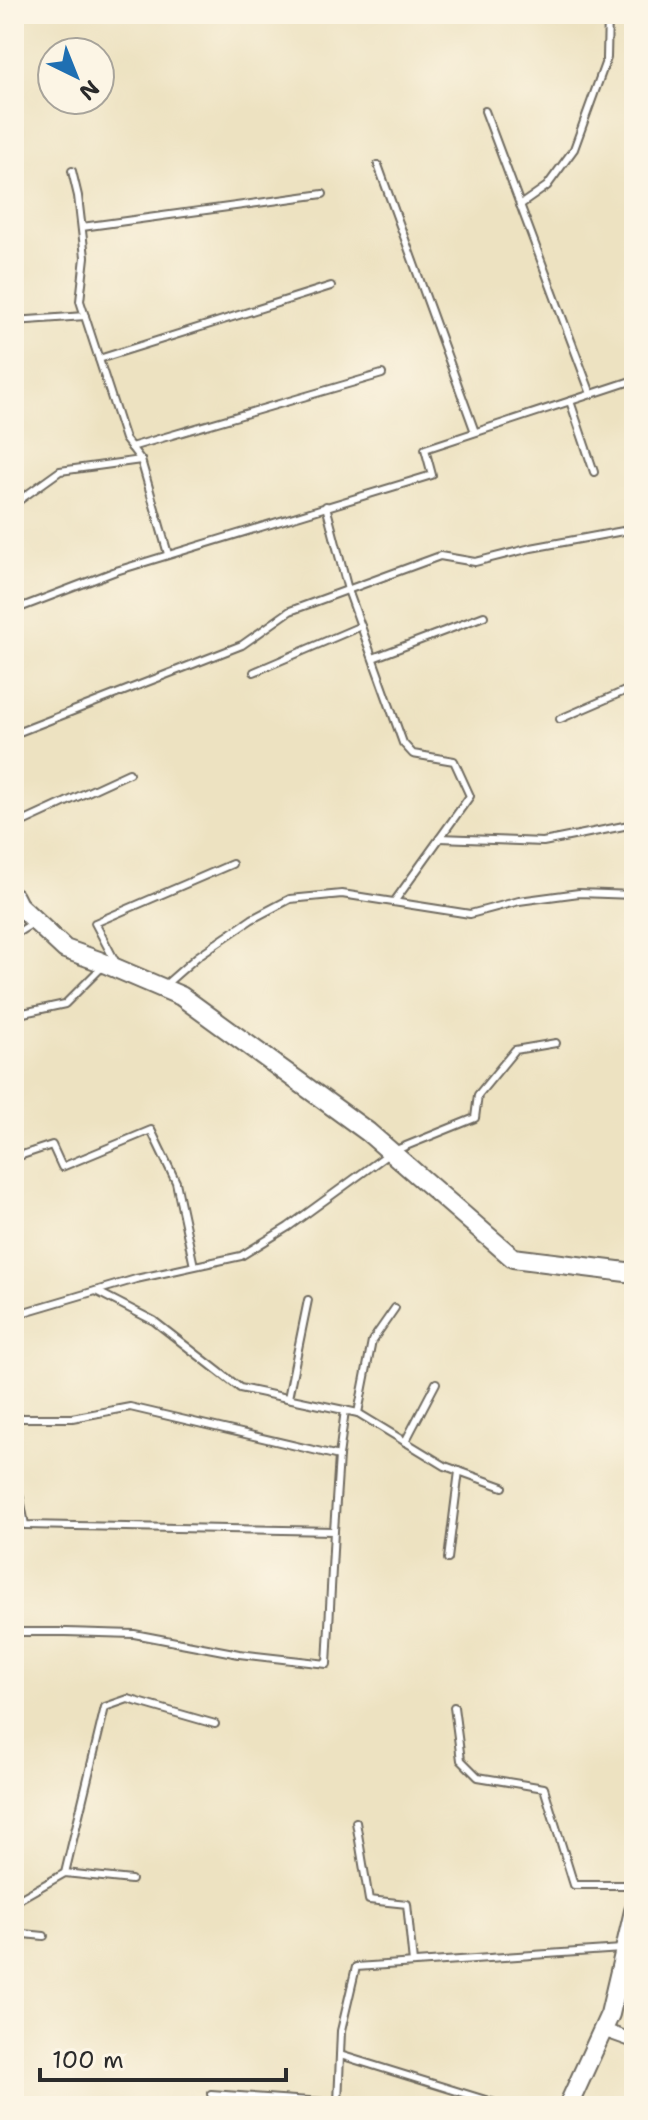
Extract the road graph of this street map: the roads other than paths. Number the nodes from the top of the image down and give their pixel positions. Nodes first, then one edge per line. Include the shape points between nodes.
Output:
1 (608, 14) edge
2 (485, 111) dead end
3 (378, 165) dead end
4 (72, 171) dead end
5 (323, 194) dead end
6 (520, 205) junction
7 (82, 227) junction
8 (331, 286) dead end
9 (85, 316) junction
10 (14, 321) edge
11 (99, 359) junction
12 (382, 374) dead end
13 (634, 380) edge
14 (591, 394) junction
15 (570, 401) junction
16 (475, 432) junction
17 (131, 447) junction
18 (141, 460) junction
19 (594, 472) dead end
20 (14, 504) edge
21 (326, 506) junction
22 (634, 529) edge
23 (168, 554) junction
24 (348, 590) junction
25 (14, 610) edge
26 (484, 616) dead end
27 (361, 626) junction
28 (373, 658) junction
29 (254, 672) dead end
30 (634, 687) edge
31 (560, 719) dead end
32 (14, 734) edge
33 (129, 773) dead end
34 (634, 824) edge
35 (14, 826) edge
36 (440, 838) junction
37 (232, 864) dead end
38 (634, 895) edge
39 (14, 897) edge
40 (394, 902) junction
41 (36, 921) junction
42 (14, 935) edge
43 (112, 966) junction
44 (162, 988) junction
45 (14, 1015) edge
46 (556, 1043) dead end
47 (14, 1146) edge
48 (391, 1152) junction
49 (194, 1266) junction
50 (634, 1273) edge
51 (96, 1291) junction
52 (308, 1300) dead end
53 (395, 1308) dead end
54 (14, 1315) edge
55 (436, 1383) dead end
56 (288, 1398) junction
57 (345, 1410) junction
58 (358, 1413) junction
59 (14, 1418) edge
60 (405, 1442) junction
61 (339, 1456) junction
62 (14, 1467) edge
63 (459, 1471) junction
64 (503, 1487) dead end
65 (334, 1531) junction
66 (448, 1559) dead end
67 (14, 1632) edge
68 (454, 1707) dead end
69 (215, 1724) dead end
70 (356, 1822) dead end
71 (65, 1873) junction
72 (131, 1880) dead end
73 (634, 1885) edge
74 (14, 1902) edge
75 (634, 1911) edge
76 (14, 1933) edge
77 (44, 1936) dead end
78 (625, 1949) junction
79 (413, 1963) junction
80 (603, 2030) junction
81 (634, 2041) edge
82 (340, 2055) junction
83 (211, 2094) dead end
84 (505, 2106) edge
85 (568, 2106) edge

1 - 6 lane via 607,58 574,149 547,186
2 - 6 lane
3 - 16 lane
4 - 7 lane
5 - 7 lane
6 - 14 lane
7 - 9 lane via 80,301
8 - 11 lane
9 - 10 lane
9 - 11 lane
11 - 17 lane
12 - 17 lane
13 - 14 lane
14 - 15 lane
15 - 16 lane
15 - 19 lane
16 - 21 lane via 425,449 432,475
17 - 18 lane
18 - 20 lane via 60,471
18 - 23 lane
21 - 23 lane
21 - 24 lane
22 - 24 lane via 475,562 440,556
23 - 25 lane
24 - 27 lane
24 - 32 lane via 290,611 242,645
26 - 28 lane
27 - 28 lane
27 - 29 lane
28 - 36 lane via 403,743 413,754 454,761 470,796
30 - 31 lane
33 - 35 lane
34 - 36 lane via 543,842
36 - 40 lane
37 - 43 lane via 95,923
38 - 40 lane via 579,893 470,914
39 - 41 street
40 - 44 lane via 342,894 290,899 198,956
41 - 42 lane
41 - 43 street via 65,949
43 - 44 street
43 - 45 lane via 65,1004
44 - 48 street via 181,996
46 - 48 lane via 515,1050 478,1095 475,1118
47 - 49 lane via 19,1156 52,1145 62,1167 151,1130 176,1182
48 - 49 lane via 241,1256
48 - 50 street via 513,1258
49 - 51 lane
51 - 54 lane
51 - 56 lane via 154,1321 240,1388
52 - 56 lane
53 - 58 lane via 372,1341
55 - 60 lane
56 - 57 lane
57 - 58 lane
57 - 61 lane
58 - 60 lane
59 - 61 lane via 72,1418 130,1407
60 - 63 lane
61 - 65 lane
62 - 65 lane via 25,1525
63 - 64 lane
63 - 66 lane
65 - 67 lane via 327,1664 134,1634
68 - 73 lane via 461,1760 478,1777 544,1788 574,1885
69 - 71 lane via 128,1699 105,1707
70 - 79 lane via 369,1900 407,1904
71 - 72 lane
71 - 74 lane
75 - 78 street
76 - 77 lane
78 - 79 lane
78 - 80 street
79 - 82 lane via 356,1967
80 - 81 street
80 - 85 street
82 - 83 lane via 338,2103
82 - 84 lane

